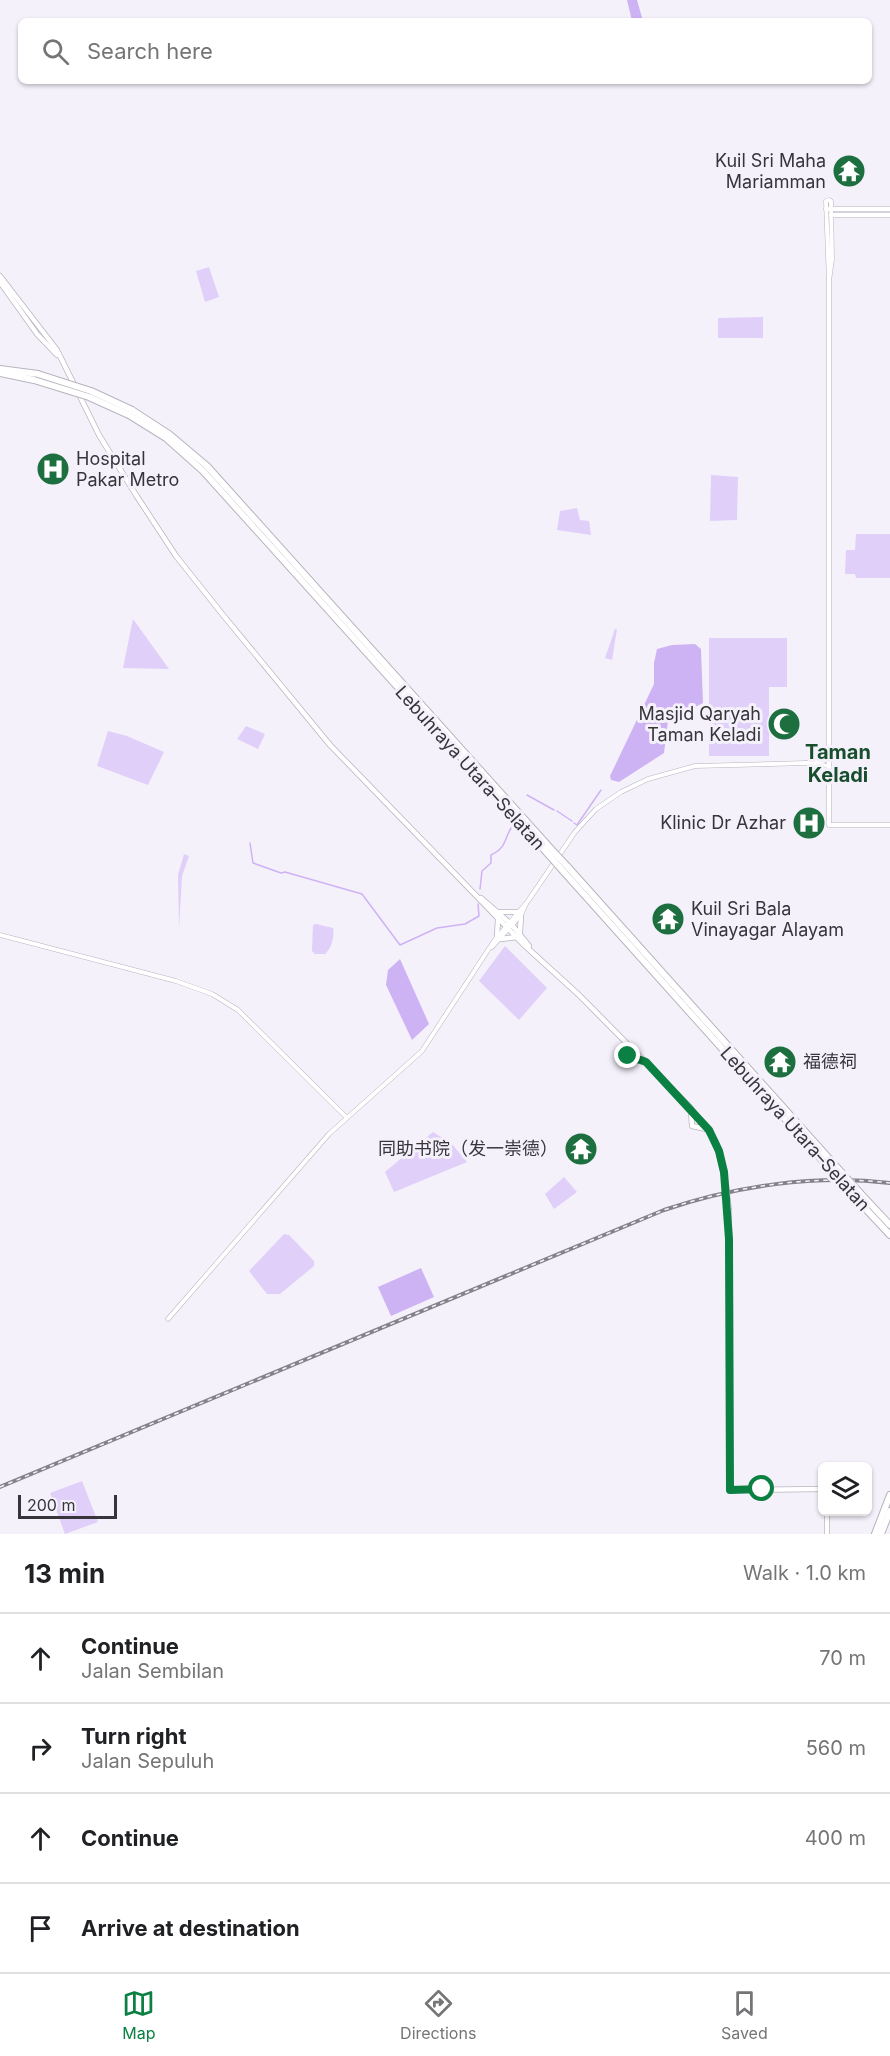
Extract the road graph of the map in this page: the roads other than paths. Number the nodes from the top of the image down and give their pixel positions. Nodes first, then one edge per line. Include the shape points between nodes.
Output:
1 (826, 209) junction
2 (890, 209) edge
3 (832, 210) junction
4 (826, 215) junction
5 (832, 215) junction
6 (838, 215) junction
7 (890, 215) edge
8 (832, 222) junction
9 (0, 276) edge
10 (829, 281) junction
11 (0, 282) edge
12 (59, 357) junction
13 (0, 371) edge
14 (829, 763) junction
15 (890, 825) edge
16 (565, 869) junction
17 (497, 913) junction
18 (519, 914) junction
19 (509, 926) junction
20 (0, 935) edge
21 (518, 935) junction
22 (499, 938) junction
23 (626, 1041) junction
24 (646, 1062) junction
25 (690, 1107) junction
26 (346, 1117) junction
27 (709, 1130) junction
28 (890, 1226) edge
29 (890, 1237) edge
30 (168, 1319) dead end
31 (818, 1489) edge
32 (890, 1495) edge
33 (890, 1502) edge
34 (890, 1511) edge
35 (827, 1516) edge
36 (880, 1519) junction
37 (890, 1521) edge
38 (827, 1534) edge
39 (875, 1534) edge
40 (882, 1534) edge

1 - 3 street
1 - 3 street via 826,201 830,200
1 - 4 street
2 - 3 street
3 - 5 street
4 - 5 street
4 - 10 street
5 - 6 street
5 - 8 street
6 - 7 street
6 - 8 street
8 - 10 street
9 - 12 main road
10 - 14 street
11 - 12 main road via 37,334
12 - 17 main road via 99,435 176,556 330,745
13 - 16 highway, Lebuhraya Utara–Selatan, bridge via 36,377 131,412 166,438 203,471
14 - 15 street via 829,825
14 - 18 street via 711,764 662,773 621,792 585,819
16 - 28 highway, Lebuhraya Utara–Selatan, bridge
16 - 29 highway, Lebuhraya Utara–Selatan, bridge
17 - 18 main road
17 - 19 main road
17 - 22 main road
18 - 19 street
18 - 21 main road
19 - 21 main road
19 - 22 street
20 - 26 street via 176,981 222,999 238,1010
21 - 22 main road
21 - 23 main road
22 - 26 street via 422,1051
23 - 24 main road
23 - 24 main road via 628,1060
24 - 25 main road
25 - 27 main road
25 - 27 main road via 692,1126
26 - 30 street
27 - 31 main road, bridge via 719,1151 729,1211 730,1490
32 - 36 highway
33 - 36 highway
34 - 40 highway
35 - 38 main road
36 - 39 highway
37 - 40 highway

